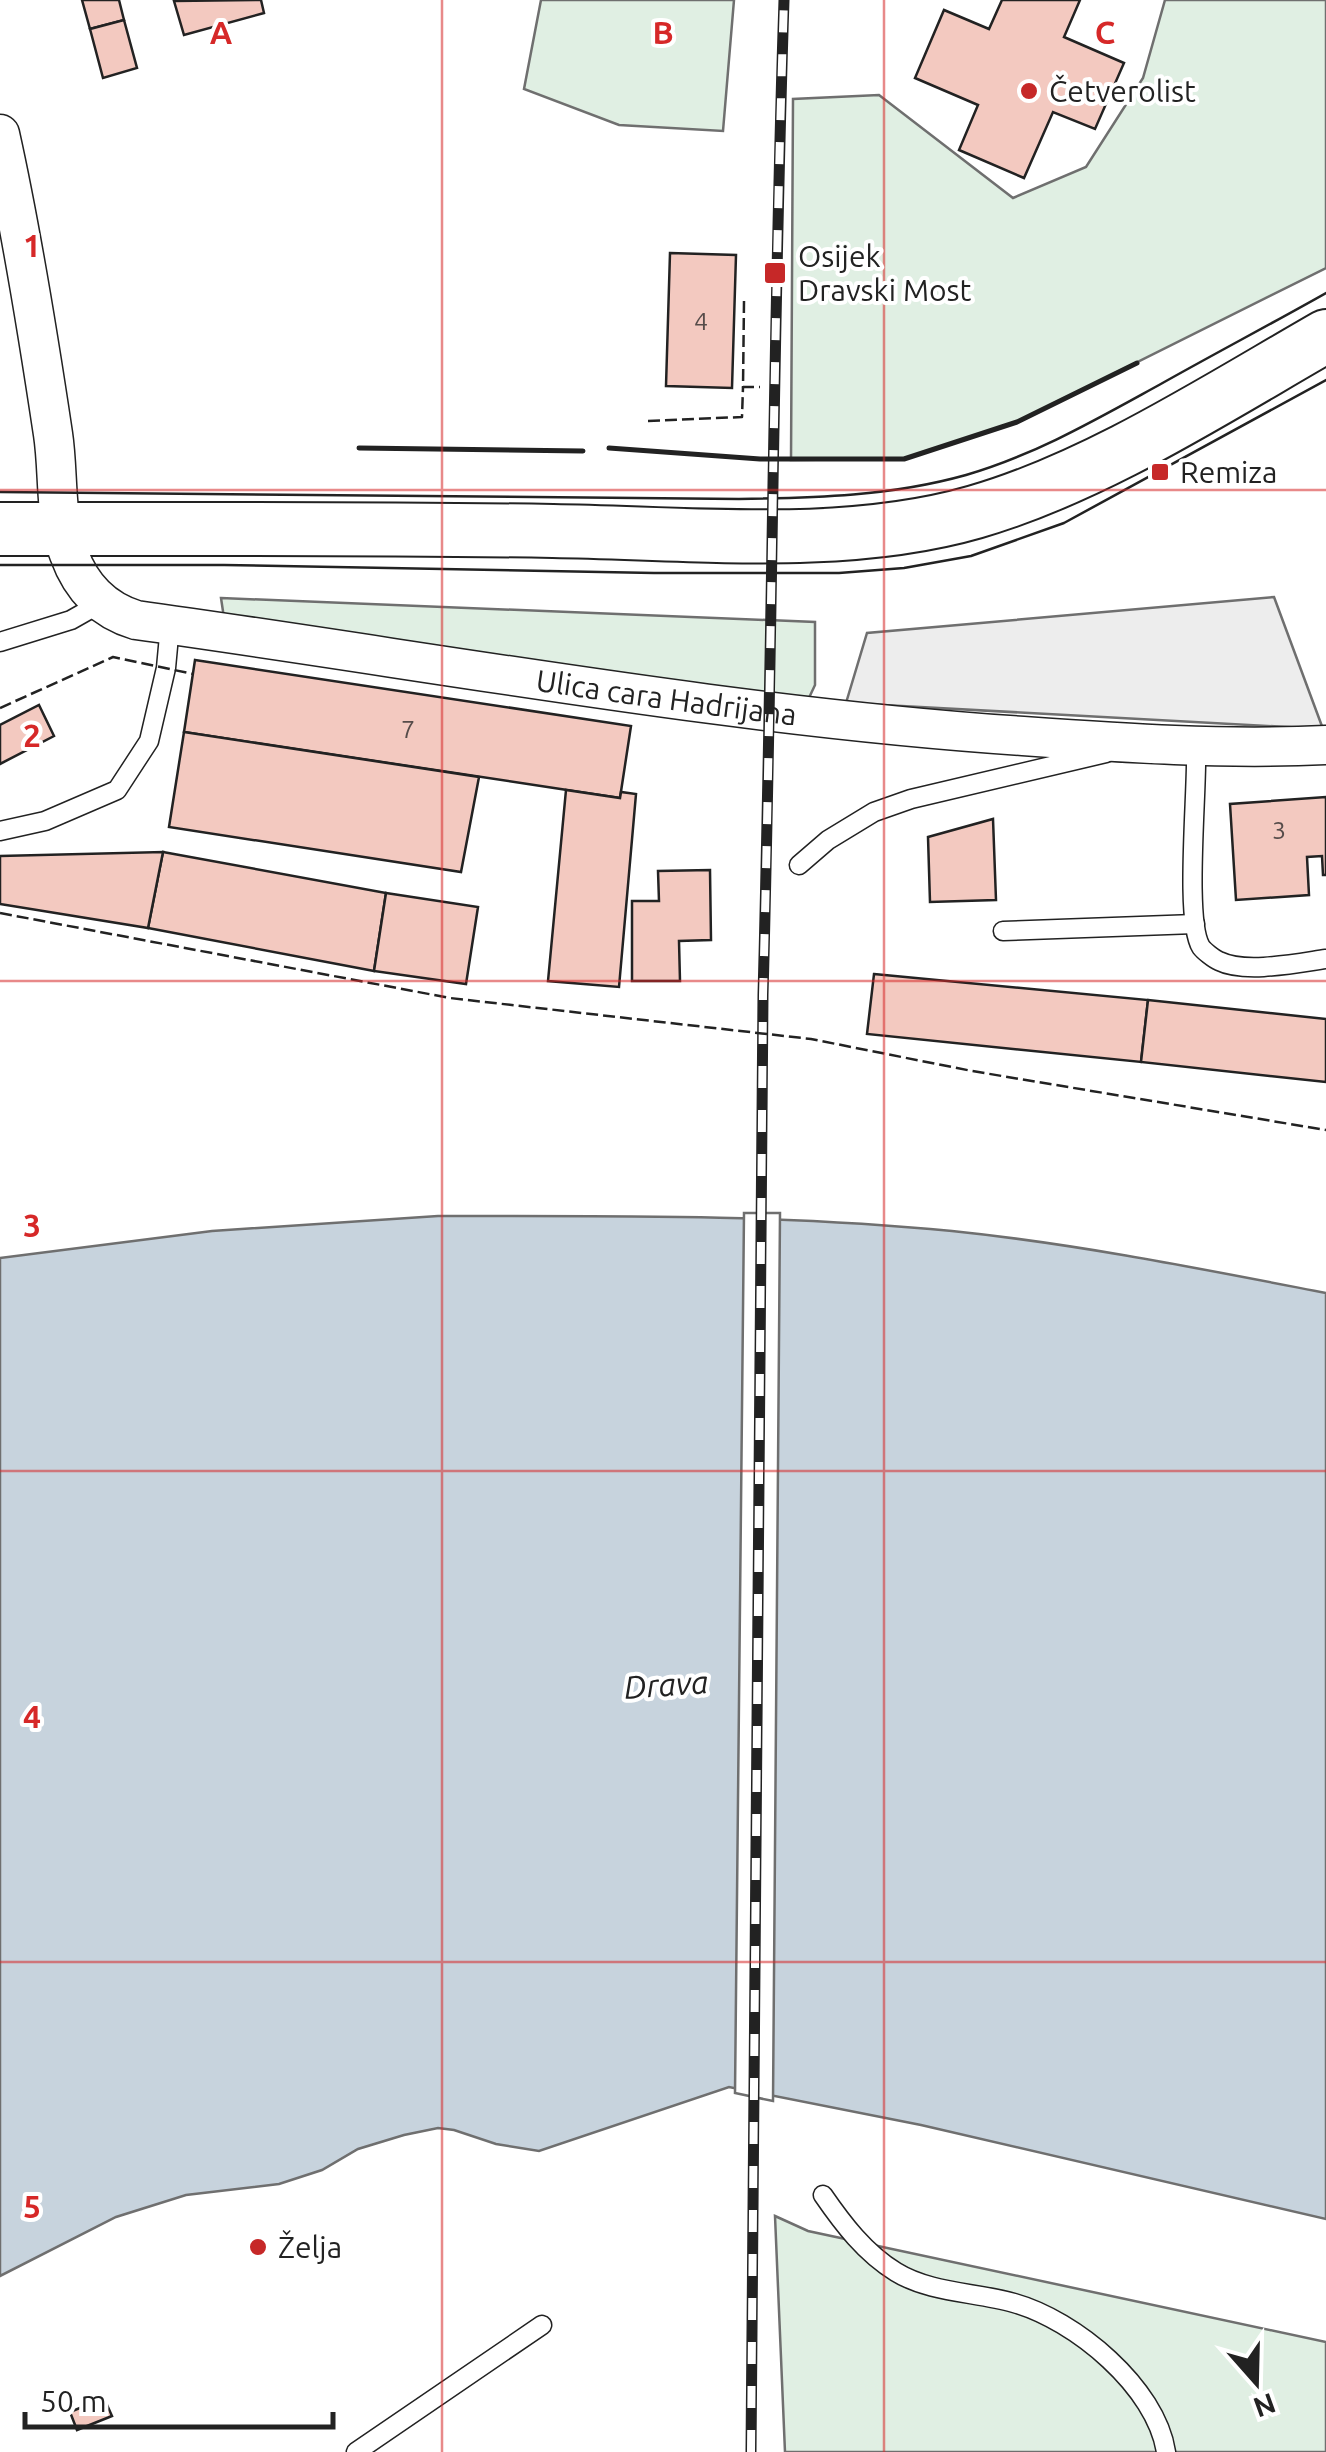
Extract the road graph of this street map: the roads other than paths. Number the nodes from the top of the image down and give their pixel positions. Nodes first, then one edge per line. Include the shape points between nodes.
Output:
1 (0, 134) edge
2 (1326, 336) edge
3 (0, 529) edge
4 (62, 529) junction
5 (101, 604) junction
6 (170, 625) junction
7 (0, 642) edge
8 (1140, 744) junction
9 (1326, 744) edge
10 (1196, 747) junction
11 (0, 832) edge
12 (799, 865) dead end
13 (1195, 924) junction
14 (1002, 931) dead end
15 (1326, 958) edge
16 (822, 2195) dead end
17 (542, 2324) dead end
18 (356, 2452) edge
19 (1166, 2452) edge

1 - 4 street via 48,402
2 - 4 main road via 1051,485 971,513 879,531
3 - 4 main road
4 - 5 street via 73,566
5 - 6 street, Ulica cara Hadrijana via 116,614
5 - 7 lane
6 - 8 street, Ulica cara Hadrijana via 835,721
6 - 11 lane via 149,742 117,790
8 - 10 street, Ulica cara Hadrijana
8 - 12 lane via 874,812
9 - 10 street, Ulica cara Hadrijana
10 - 13 lane
13 - 14 lane
13 - 15 lane via 1200,946 1218,961 1244,967
16 - 19 lane via 846,2228 898,2274 1041,2311 1106,2356 1154,2412
17 - 18 lane

